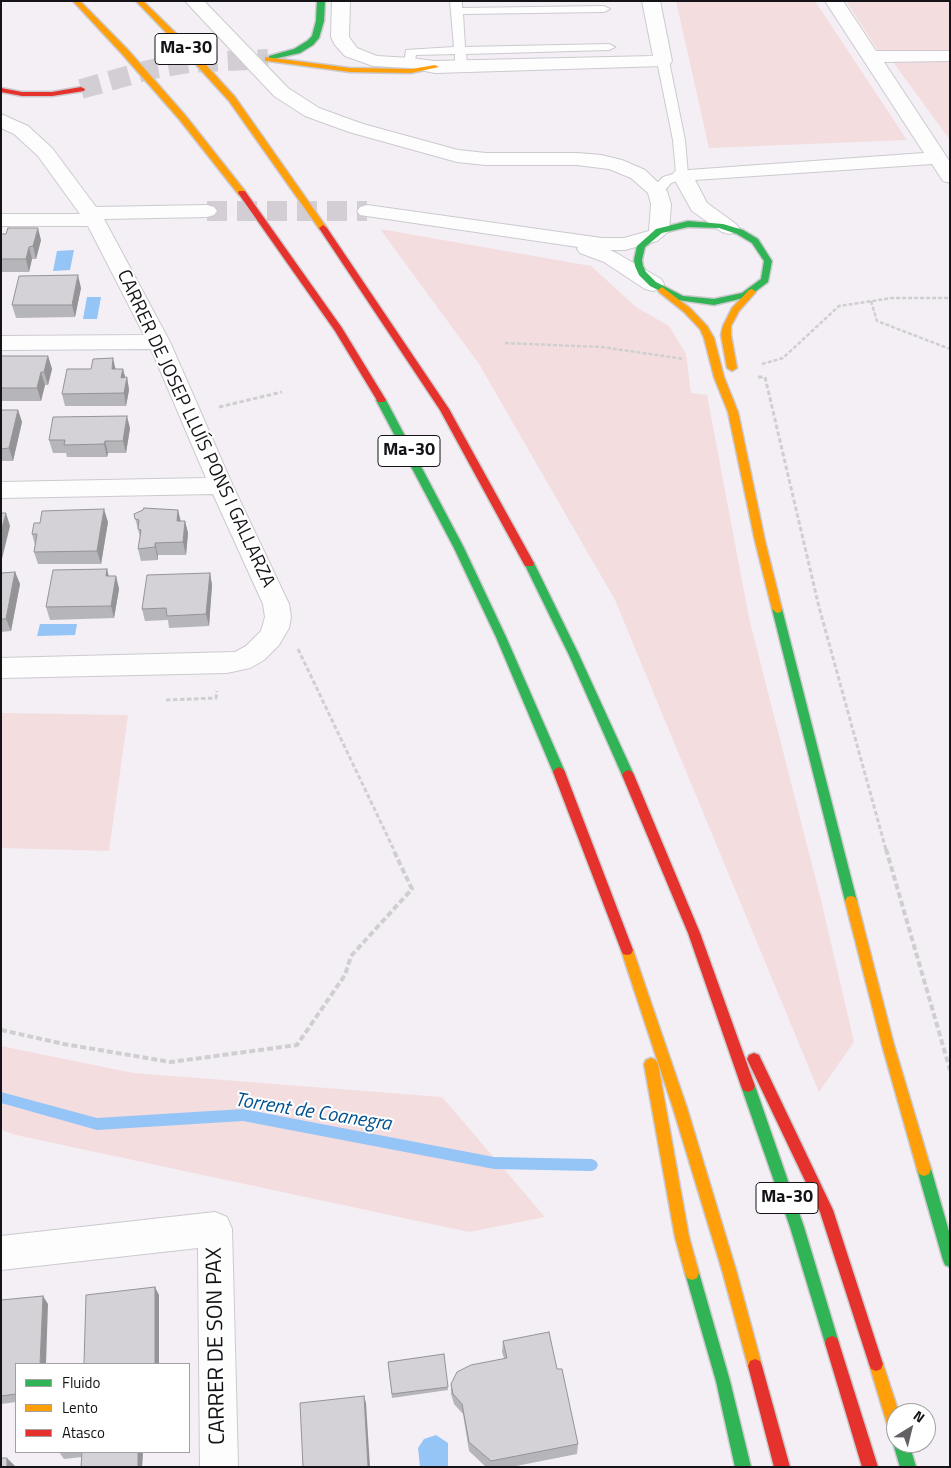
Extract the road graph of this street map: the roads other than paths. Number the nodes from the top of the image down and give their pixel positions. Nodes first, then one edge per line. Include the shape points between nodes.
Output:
1 (76, 1) edge
2 (139, 1) edge
3 (194, 1) edge
4 (321, 1) edge
5 (341, 1) edge
6 (544, 1) edge
7 (651, 1) edge
8 (834, 1) edge
9 (457, 5) edge
10 (604, 9) dead end
11 (608, 47) dead end
12 (563, 56) junction
13 (950, 56) edge
14 (870, 57) junction
15 (460, 59) junction
16 (663, 61) junction
17 (410, 63) junction
18 (435, 67) junction
19 (80, 89) tunnel mouth
20 (1, 90) edge
21 (1, 120) edge
22 (936, 158) junction
23 (682, 175) junction
24 (950, 177) edge
25 (657, 191) junction
26 (1, 205) edge
27 (207, 211) tunnel mouth
28 (90, 212) junction
29 (367, 212) tunnel mouth
30 (1, 220) edge
31 (729, 228) junction
32 (500, 230) junction
33 (655, 234) junction
34 (658, 287) junction
35 (752, 292) junction
36 (159, 342) junction
37 (1, 343) edge
38 (733, 412) junction
39 (221, 486) junction
40 (1, 490) edge
41 (1, 668) edge
42 (694, 933) junction
43 (633, 966) junction
44 (1, 1253) edge
45 (950, 1260) edge
46 (888, 1403) edge
47 (904, 1453) edge
48 (220, 1467) edge
49 (743, 1467) edge
50 (782, 1467) edge
51 (870, 1467) edge
52 (908, 1467) edge

1 - 43 main road, Ma-30 via 126,53 221,164 308,285 378,395 502,637 566,789
2 - 42 main road, Ma-30 via 232,99 381,311 444,409 530,565 574,655
3 - 25 street via 282,92 319,115 457,156 601,161 638,174
4 - 18 main road via 319,28 310,43 290,54 268,59 350,70
5 - 17 street via 340,37 344,45 373,61
6 - 9 lane
7 - 16 street
8 - 14 street
9 - 10 lane
9 - 15 lane
11 - 12 lane
12 - 15 street
12 - 16 street
13 - 14 street
14 - 22 street
15 - 17 lane via 410,52
15 - 18 street
16 - 23 lane via 679,140
17 - 18 street
19 - 20 main road via 52,94
21 - 28 street, CARRER DE JOSEP LLUÍS PONS I GALLARZA via 34,140
22 - 23 street
22 - 24 street
23 - 25 lane via 667,180
23 - 31 street via 699,206
25 - 33 street via 662,204
26 - 28 street
27 - 28 street
28 - 30 street
28 - 36 street, CARRER DE JOSEP LLUÍS PONS I GALLARZA
29 - 32 street
31 - 33 main road via 688,224
31 - 35 main road via 749,237 766,255 767,274
32 - 33 street via 614,244 635,242
32 - 34 street via 595,251
33 - 34 main road via 641,246 638,260 642,273
34 - 35 main road via 681,298 704,302 731,300
34 - 38 main road via 704,328
35 - 38 main road via 735,310 727,326 734,381
36 - 37 street
36 - 39 street, CARRER DE JOSEP LLUÍS PONS I GALLARZA
38 - 45 main road via 760,541 885,1035
39 - 40 street
39 - 41 street, CARRER DE JOSEP LLUÍS PONS I GALLARZA via 276,604 276,628 262,647 241,661 227,663
42 - 46 main road via 826,1210
42 - 51 main road, Ma-30 via 797,1227
43 - 49 main road via 682,1236 723,1381
43 - 50 main road, Ma-30 via 729,1270
44 - 48 street, CARRER DE SON PAX via 215,1229
47 - 52 main road

